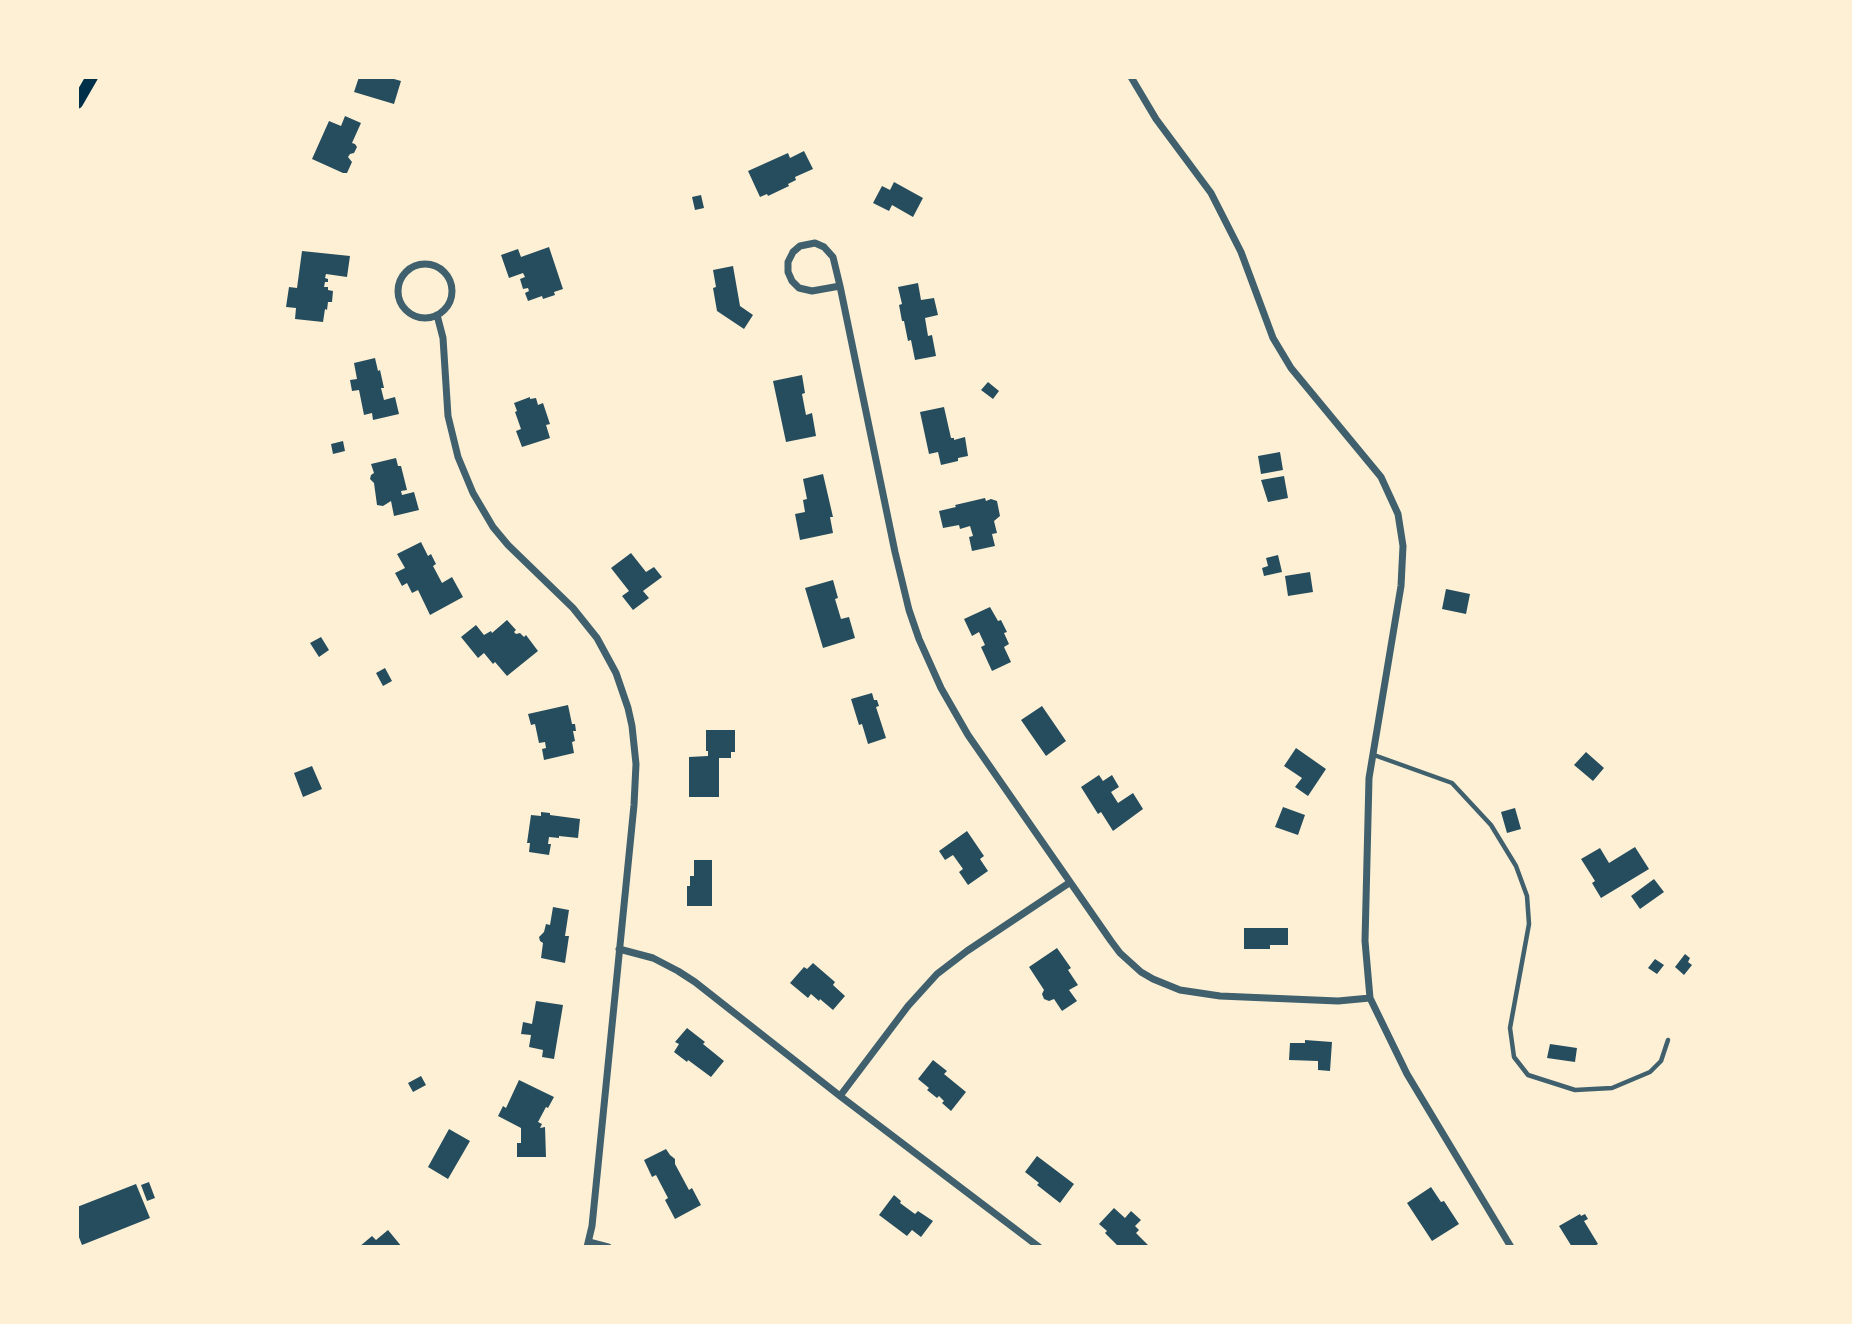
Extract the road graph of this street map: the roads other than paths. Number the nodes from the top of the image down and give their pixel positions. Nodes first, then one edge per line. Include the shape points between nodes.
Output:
1 (92, 77) edge
2 (1130, 77) edge
3 (77, 103) edge
4 (840, 286) junction
5 (437, 315) junction
6 (1373, 755) junction
7 (1069, 883) junction
8 (619, 949) junction
9 (1370, 998) junction
10 (1668, 1040) dead end
11 (840, 1096) junction
12 (588, 1244) edge
13 (608, 1247) edge
14 (1039, 1247) edge
15 (1511, 1247) edge

1 - 3 main road
2 - 6 street via 1211,193 1241,252 1273,338 1291,368 1381,477 1398,514 1403,546 1401,586
4 - 4 street via 833,257 824,247 805,244 793,252 788,272 799,288 812,291
4 - 7 street via 895,552 919,639 959,721
5 - 5 street via 419,318 399,300 399,282 411,268 433,266 449,279 451,296
5 - 8 street via 448,416 473,494 493,527 597,638 628,708 635,744 635,784
6 - 9 street via 1365,941
6 - 10 lane via 1452,783 1490,825 1516,866 1527,896 1529,924 1510,1028 1514,1057 1528,1076 1575,1090 1612,1088 1650,1072 1661,1061
7 - 9 street via 1120,953 1140,972 1166,985 1220,996
7 - 11 street via 937,974
8 - 11 street via 678,971
8 - 12 street
9 - 15 street via 1407,1074
11 - 14 street
12 - 13 street

